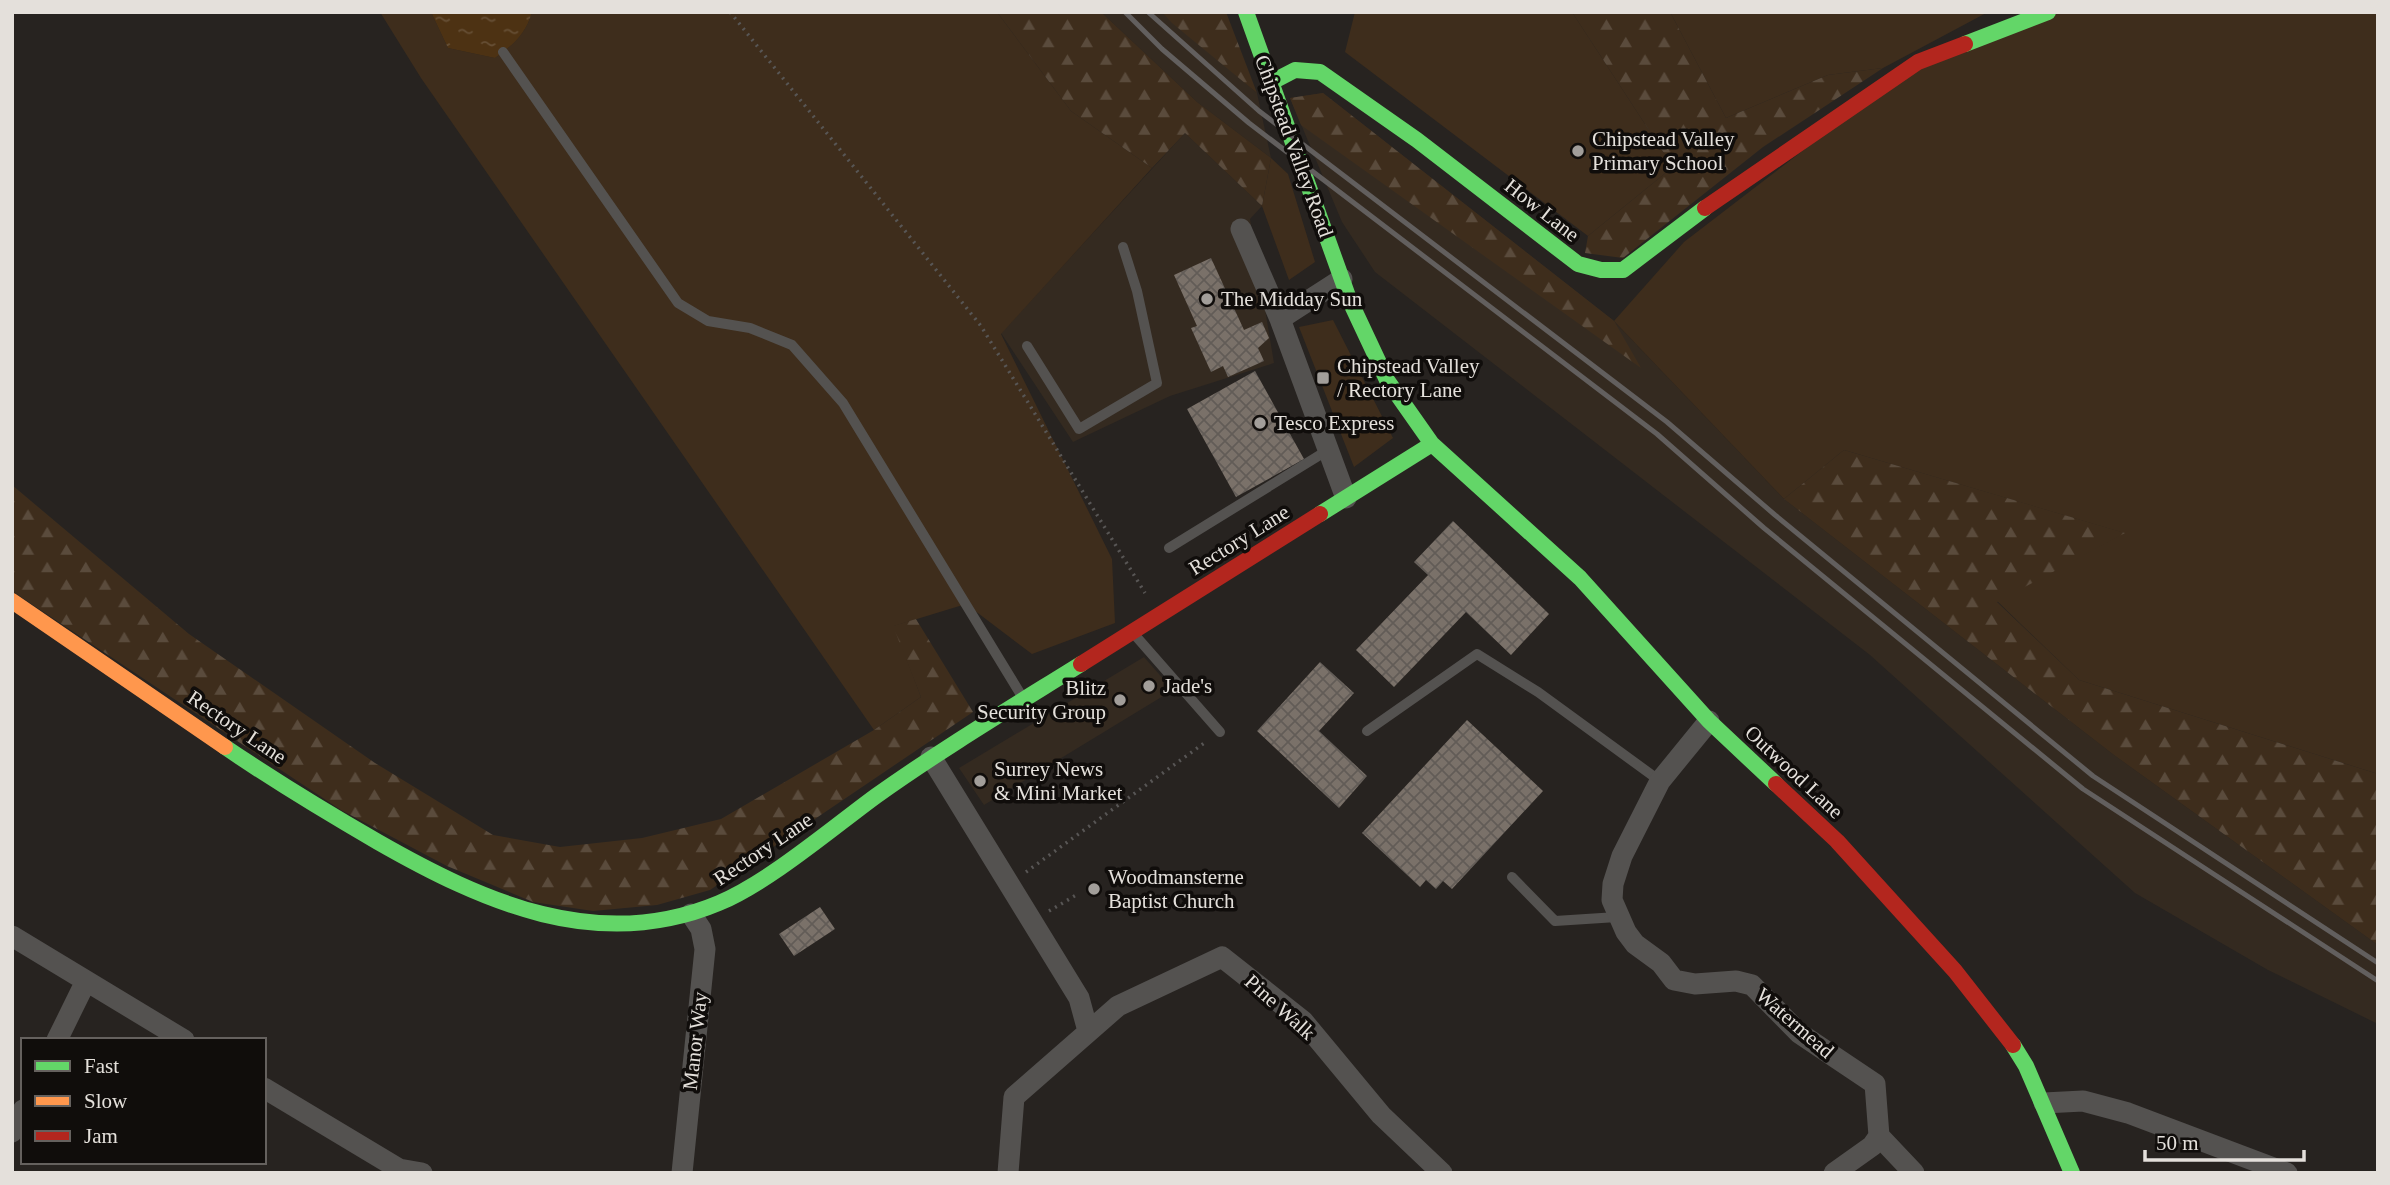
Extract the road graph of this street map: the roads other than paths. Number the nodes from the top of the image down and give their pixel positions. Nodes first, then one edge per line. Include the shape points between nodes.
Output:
1 (1246, 12) edge
2 (2048, 12) edge
3 (503, 52) dead end
4 (1272, 82) junction
5 (1241, 229) dead end
6 (1123, 247) dead end
7 (1342, 279) junction
8 (1280, 319) junction
9 (1027, 346) dead end
10 (1432, 444) junction
11 (1328, 450) junction
12 (1346, 498) junction
13 (1169, 548) dead end
14 (12, 601) edge
15 (1132, 632) junction
16 (1024, 699) junction
17 (1709, 721) junction
18 (1367, 731) dead end
19 (1220, 732) road end
20 (931, 757) junction
21 (1660, 781) junction
22 (1512, 877) dead end
23 (691, 914) junction
24 (1617, 917) junction
25 (12, 936) edge
26 (86, 981) junction
27 (1079, 998) junction
28 (1118, 1006) junction
29 (1088, 1031) junction
30 (58, 1038) edge
31 (181, 1038) edge
32 (266, 1089) edge
33 (2044, 1103) junction
34 (21, 1114) edge
35 (12, 1132) edge
36 (1879, 1136) junction
37 (399, 1171) edge
38 (422, 1173) edge
39 (682, 1173) edge
40 (1008, 1173) edge
41 (1443, 1173) edge
42 (1834, 1173) edge
43 (1914, 1173) edge
44 (2072, 1173) edge
45 (2287, 1173) edge

1 - 4 main road, Chipstead Valley Road
2 - 4 main road, How Lane via 1918,62 1707,206 1623,270 1578,264 1320,72 1310,67 1298,69
3 - 16 lane via 678,303 708,321 750,328 792,345 843,403
4 - 7 main road, Chipstead Valley Road
5 - 8 street
6 - 9 lane via 1157,383 1079,429
7 - 8 street
7 - 10 main road, Chipstead Valley Road via 1376,360
8 - 11 street
10 - 12 main road, Rectory Lane
10 - 17 main road, Outwood Lane via 1580,578
11 - 12 street
11 - 13 lane
12 - 15 main road, Rectory Lane
14 - 23 main road, Rectory Lane via 331,816 511,907 579,921
15 - 16 main road, Rectory Lane
15 - 19 lane
16 - 20 main road, Rectory Lane
17 - 21 street
17 - 33 main road, Outwood Lane via 1897,904 2005,1032
18 - 21 lane via 1477,654 1538,692
20 - 23 main road, Rectory Lane via 741,893
20 - 27 street
21 - 24 street via 1617,869 1612,900
22 - 24 lane via 1555,921
23 - 39 street, Manor Way via 701,929 705,949
24 - 36 street, Watermead via 1635,944 1661,963 1674,980 1752,985 1800,1033 1871,1079 1878,1090
25 - 26 street
26 - 30 street
26 - 31 street
27 - 28 street
27 - 29 street
28 - 29 street, Pine Walk
28 - 41 street, Pine Walk via 1222,957 1303,1021 1381,1115
29 - 40 street, Pine Walk via 1014,1097
32 - 37 street
33 - 44 main road, Outwood Lane
33 - 45 street via 2083,1101 2128,1113
34 - 35 street
36 - 42 street
36 - 43 street
37 - 38 street

